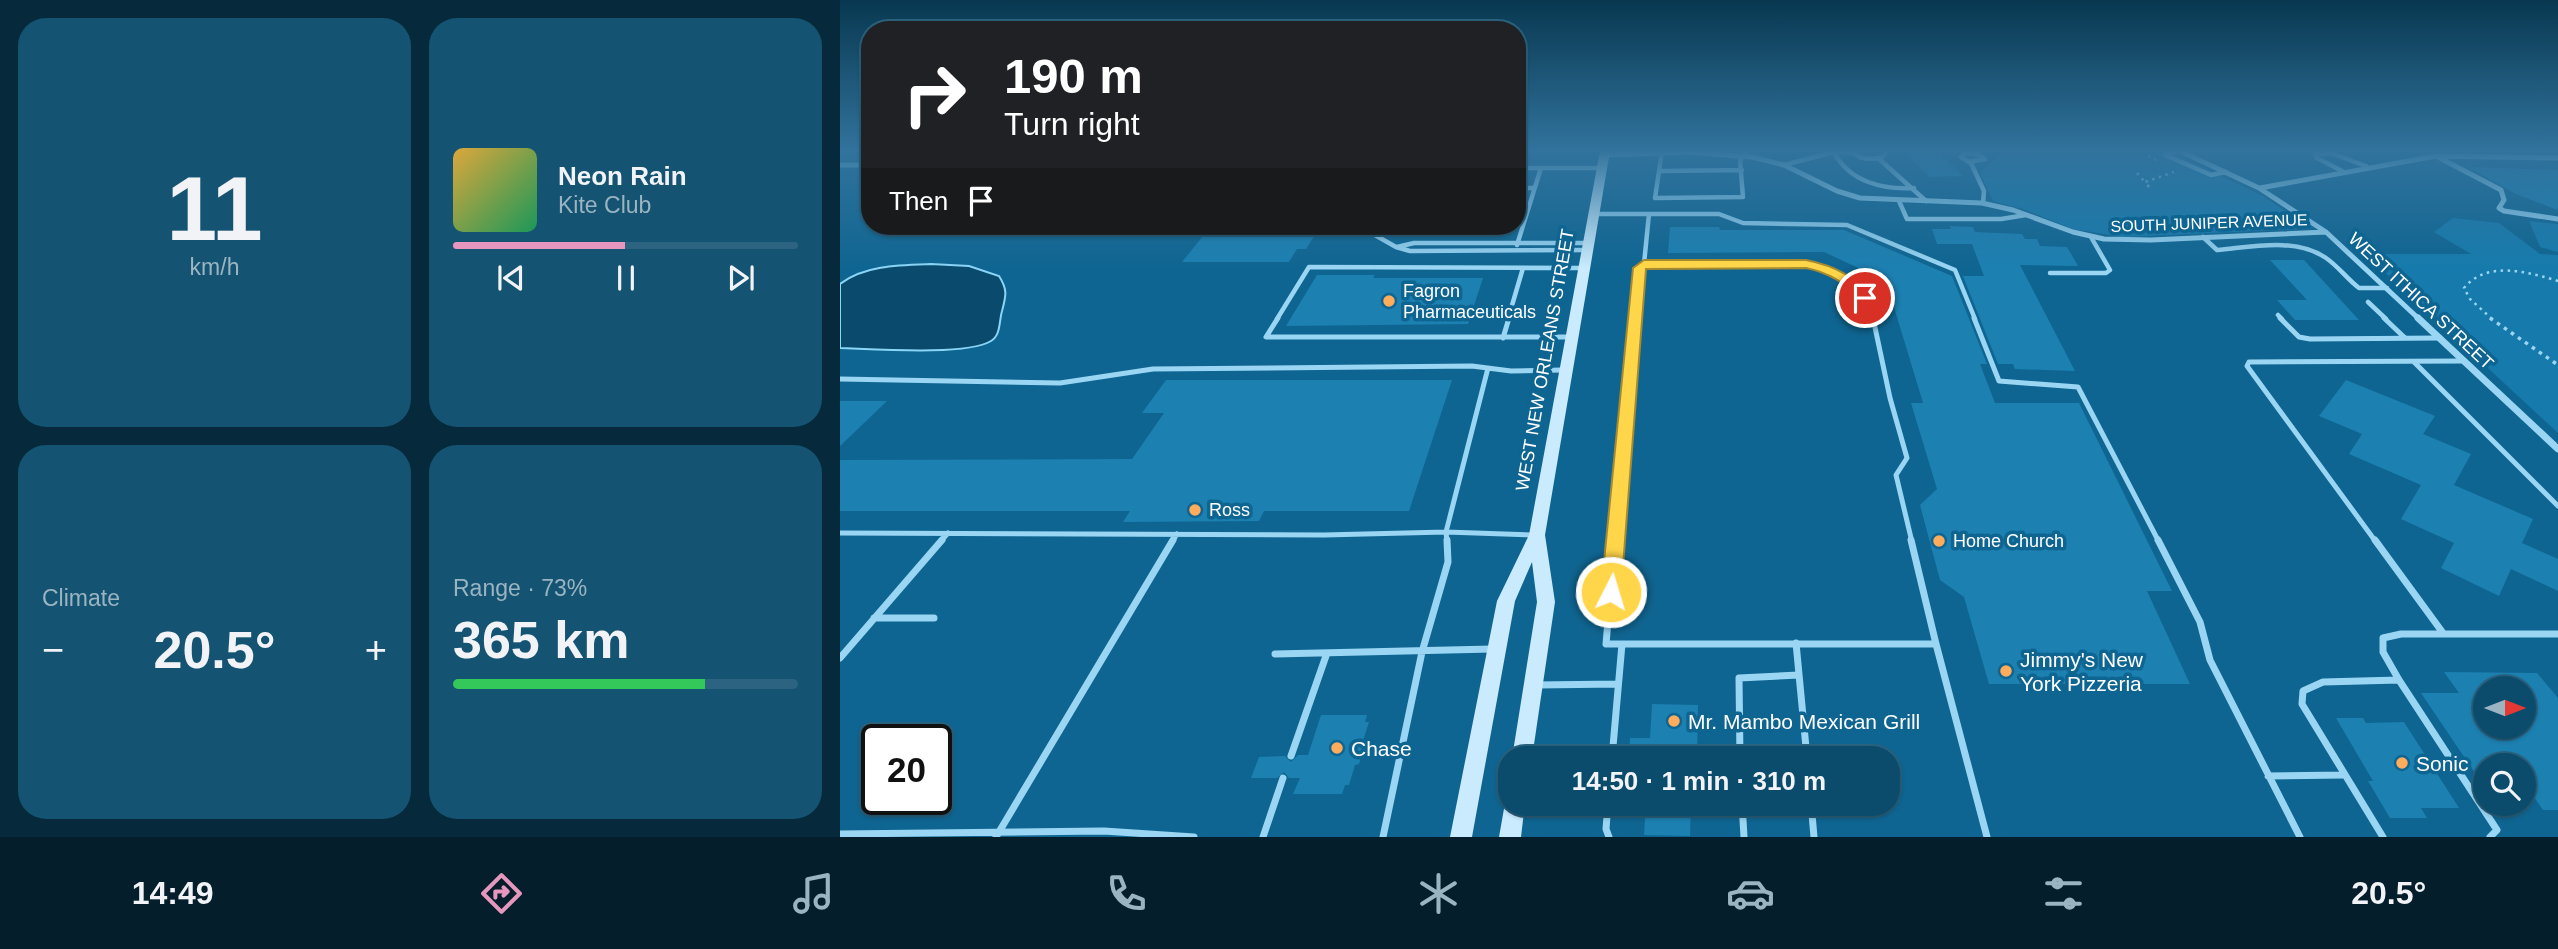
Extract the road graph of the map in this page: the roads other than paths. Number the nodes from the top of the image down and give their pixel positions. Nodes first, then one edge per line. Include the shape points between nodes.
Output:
1 (1532, 190) edge
2 (1598, 190) edge
3 (1656, 190) edge
4 (1743, 190) edge
5 (1834, 190) edge
6 (1916, 190) edge
7 (1984, 190) edge
8 (2262, 190) edge
9 (2501, 190) edge
10 (1655, 198) junction
11 (1899, 201) junction
12 (1926, 201) junction
13 (1983, 203) junction
14 (1526, 214) edge
15 (1594, 214) junction
16 (1651, 214) junction
17 (2029, 214) junction
18 (2558, 219) edge
19 (2326, 232) junction
20 (1377, 235) edge
21 (1520, 235) edge
22 (2091, 237) junction
23 (2203, 237) junction
24 (1518, 243) junction
25 (1396, 247) junction
26 (1588, 247) junction
27 (1515, 251) junction
28 (1644, 264) junction
29 (1523, 268) junction
30 (1585, 268) junction
31 (2050, 273) dead end
32 (2387, 288) junction
33 (2368, 302) dead end
34 (2278, 315) dead end
35 (1572, 337) junction
36 (1503, 338) junction
37 (2405, 338) junction
38 (2440, 338) junction
39 (2414, 361) junction
40 (2465, 361) junction
41 (1488, 368) junction
42 (1566, 370) junction
43 (840, 379) edge
44 (2558, 449) edge
45 (2558, 506) edge
46 (1446, 532) junction
47 (840, 533) edge
48 (948, 533) junction
49 (1177, 534) junction
50 (1536, 535) junction
51 (874, 618) junction
52 (934, 618) dead end
53 (2444, 634) junction
54 (2555, 634) edge
55 (2558, 641) edge
56 (1796, 643) junction
57 (1622, 644) junction
58 (1936, 644) junction
59 (1496, 649) junction
60 (1422, 652) junction
61 (1327, 653) junction
62 (1275, 654) dead end
63 (840, 658) edge
64 (1799, 674) junction
65 (2399, 680) junction
66 (1618, 684) junction
67 (1533, 685) junction
68 (1524, 746) edge
69 (1613, 746) edge
70 (1740, 746) edge
71 (1806, 746) edge
72 (1291, 756) dead end
73 (2343, 775) junction
74 (2268, 776) junction
75 (1283, 778) dead end
76 (1513, 816) edge
77 (1607, 816) edge
78 (1743, 816) edge
79 (1812, 816) edge
80 (840, 834) edge
81 (997, 835) edge
82 (1194, 837) edge
83 (1263, 837) edge
84 (1383, 837) edge
85 (1461, 837) edge
86 (1510, 837) edge
87 (1609, 837) edge
88 (1744, 837) edge
89 (1814, 837) edge
90 (1987, 837) edge
91 (2300, 837) edge
92 (2383, 837) edge
93 (2490, 837) edge

1 - 14 lane
2 - 15 main road, WEST NEW ORLEANS STREET
3 - 10 lane
4 - 10 lane via 1743,197
5 - 11 street, SOUTH JUNIPER AVENUE
6 - 12 lane
7 - 13 lane
8 - 19 street, WEST ITHICA STREET
9 - 18 street via 2504,200 2499,208 2504,211
10 - 16 lane
11 - 12 street, SOUTH JUNIPER AVENUE
11 - 17 lane via 1907,219 2000,219
12 - 13 street, SOUTH JUNIPER AVENUE
13 - 17 street, SOUTH JUNIPER AVENUE
15 - 16 lane
15 - 26 main road, WEST NEW ORLEANS STREET
16 - 28 lane
16 - 74 lane via 1719,215 1743,223 1847,225 1955,270 1999,381 2078,387 2200,622 2210,660
17 - 22 street, SOUTH JUNIPER AVENUE
19 - 23 street, SOUTH JUNIPER AVENUE
19 - 32 street, WEST ITHICA STREET
20 - 25 lane
21 - 24 lane
22 - 23 street, SOUTH JUNIPER AVENUE
22 - 31 lane via 2110,270
23 - 32 lane via 2217,250 2304,248 2326,258 2359,288
24 - 25 lane
24 - 26 lane
24 - 27 lane
25 - 27 lane via 1410,251
26 - 27 lane
26 - 30 main road, WEST NEW ORLEANS STREET
28 - 57 lane via 1639,268 1606,644
28 - 58 lane via 1806,264 1824,267 1858,288 1877,335 1907,457 1896,475
29 - 30 lane
29 - 36 lane
29 - 36 lane via 1309,267 1266,337
30 - 35 main road, WEST NEW ORLEANS STREET
32 - 38 street, WEST ITHICA STREET
33 - 37 lane
34 - 37 lane via 2299,337 2309,339
35 - 36 lane
35 - 42 main road, WEST NEW ORLEANS STREET
37 - 38 lane
38 - 40 street, WEST ITHICA STREET
39 - 40 lane
39 - 45 lane
39 - 53 lane via 2249,362 2247,366
40 - 44 street, WEST ITHICA STREET
41 - 42 lane
41 - 43 lane via 1153,369 1060,383
41 - 46 lane
42 - 50 main road, WEST NEW ORLEANS STREET
46 - 49 lane
46 - 50 lane
46 - 60 lane via 1448,562
47 - 48 lane
48 - 49 lane
48 - 51 lane
49 - 81 lane
50 - 59 main road, WEST NEW ORLEANS STREET via 1506,601
50 - 67 main road, WEST NEW ORLEANS STREET via 1546,601
51 - 52 lane
51 - 63 lane
53 - 54 lane
53 - 65 lane via 2383,638 2383,652
54 - 55 lane
56 - 57 lane
56 - 58 lane
56 - 64 lane
57 - 66 lane
58 - 90 lane
59 - 60 lane
59 - 85 main road, WEST NEW ORLEANS STREET
60 - 61 lane
60 - 84 lane
61 - 62 lane
61 - 72 lane
64 - 70 lane via 1739,678
64 - 71 lane
65 - 73 lane via 2323,682 2303,691 2302,704
65 - 93 lane via 2497,830
66 - 67 lane
66 - 69 lane
67 - 68 main road, WEST NEW ORLEANS STREET
73 - 74 lane
73 - 92 lane
74 - 91 lane
75 - 83 lane
76 - 86 main road
77 - 87 lane
78 - 88 lane
79 - 89 lane
80 - 81 lane
81 - 82 lane via 1104,831

